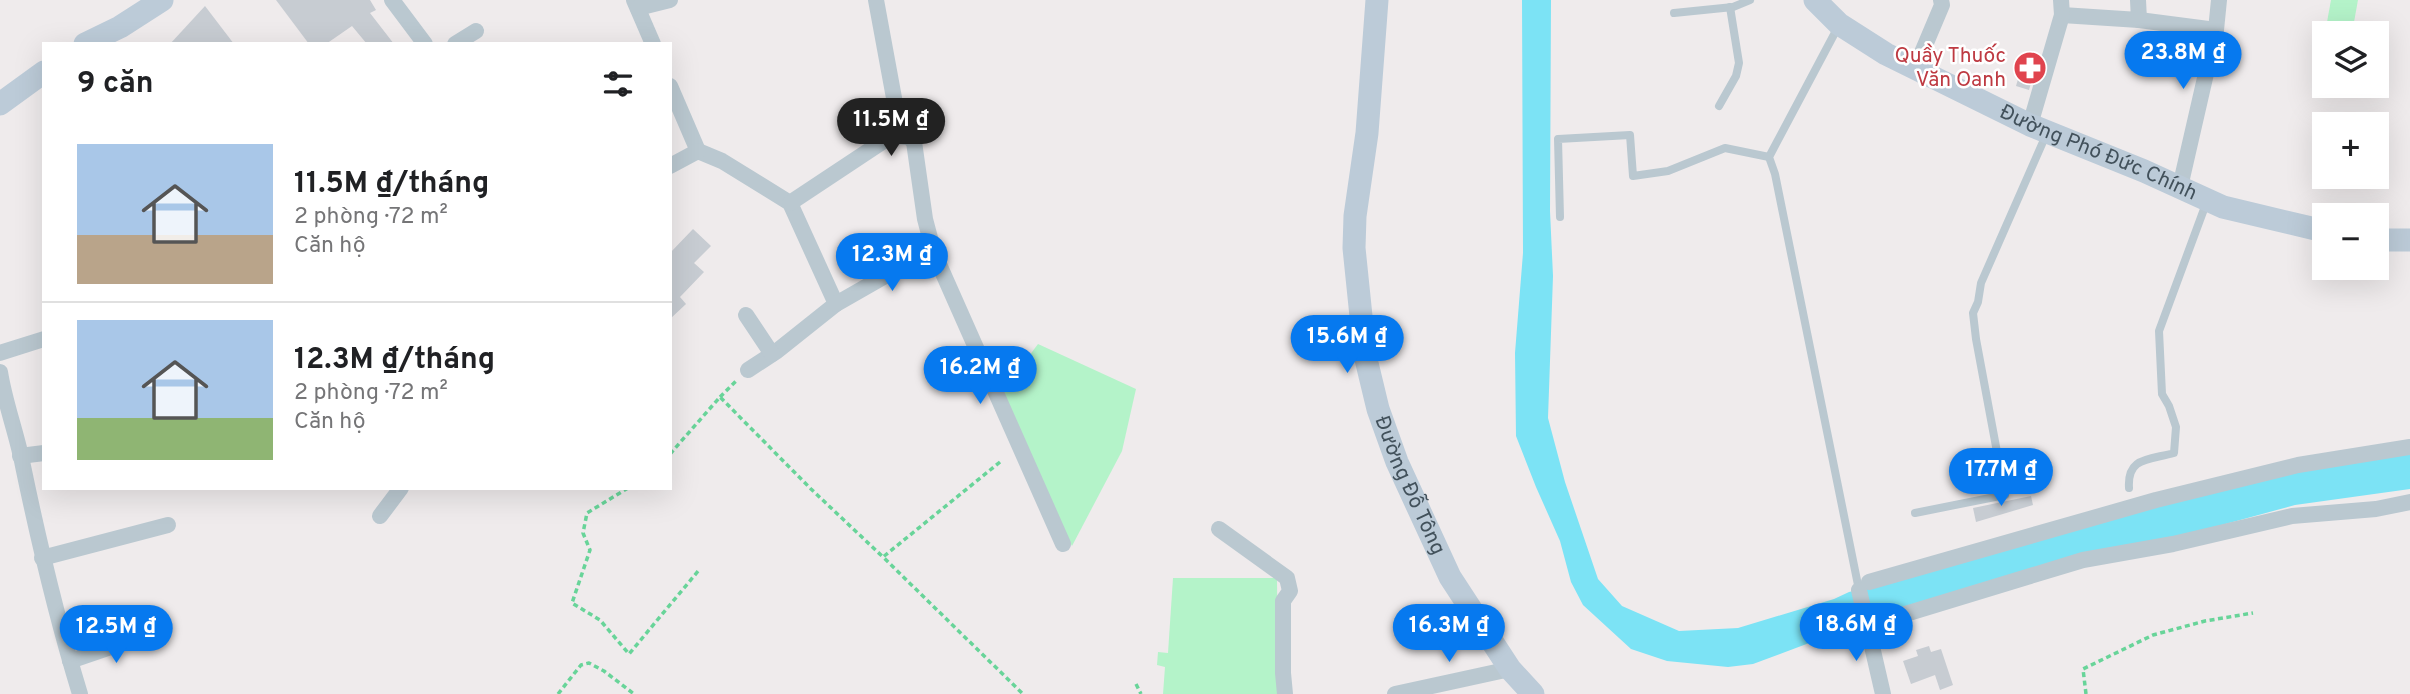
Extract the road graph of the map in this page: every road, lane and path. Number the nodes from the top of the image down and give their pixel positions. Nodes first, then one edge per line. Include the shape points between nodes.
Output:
1 (162, 0) edge
2 (392, 0) edge
3 (670, 0) edge
4 (876, 0) edge
5 (1377, 0) edge
6 (1751, 0) edge
7 (1815, 0) edge
8 (1941, 0) edge
9 (2138, 0) edge
10 (2220, 0) edge
11 (636, 4) edge
12 (1730, 7) junction
13 (2062, 8) edge
14 (1674, 13) dead end
15 (2138, 20) junction
16 (1839, 24) junction
17 (2216, 30) junction
18 (476, 31) dead end
19 (89, 42) edge
20 (424, 42) edge
21 (458, 42) edge
22 (652, 42) edge
23 (1916, 69) junction
24 (42, 73) edge
25 (672, 91) edge
26 (0, 104) edge
27 (1719, 106) dead end
28 (2039, 129) junction
29 (901, 136) junction
30 (698, 151) junction
31 (1769, 157) junction
32 (672, 165) edge
33 (2180, 187) junction
34 (2208, 198) junction
35 (790, 203) junction
36 (1560, 217) dead end
37 (2312, 228) edge
38 (2389, 240) edge
39 (2410, 240) edge
40 (933, 253) junction
41 (836, 304) junction
42 (746, 315) dead end
43 (42, 340) edge
44 (0, 353) edge
45 (772, 354) junction
46 (748, 370) joint
47 (0, 372) edge
48 (720, 397) junction
49 (2410, 447) edge
50 (672, 452) edge
51 (42, 453) edge
52 (20, 456) junction
53 (1000, 462) dead end
54 (2129, 488) dead end
55 (400, 490) edge
56 (625, 490) edge
57 (2410, 502) edge
58 (1915, 513) dead end
59 (380, 516) dead end
60 (169, 526) dead end
61 (1219, 529) dead end
62 (1063, 544) dead end
63 (42, 558) junction
64 (883, 558) junction
65 (699, 570) dead end
66 (1864, 586) junction
67 (2253, 613) dead end
68 (1865, 624) junction
69 (149, 634) dead end
70 (70, 662) junction
71 (1510, 669) junction
72 (1136, 684) dead end
73 (80, 694) edge
74 (558, 694) edge
75 (634, 694) edge
76 (1023, 694) edge
77 (1141, 694) edge
78 (1285, 694) edge
79 (1395, 694) edge
80 (1533, 694) edge
81 (1883, 694) edge
82 (2086, 694) edge

1 - 19 main road
2 - 20 street
3 - 11 street
4 - 29 street
5 - 71 main road, Đường Đỗ Tông via 1367,133 1355,216 1356,281 1365,355 1397,462 1450,577
6 - 12 lane
7 - 16 main road, Đường Phó Đức Chính
8 - 23 street
9 - 15 street
10 - 17 street
11 - 22 street
12 - 14 lane
12 - 27 lane via 1739,63
13 - 15 street
13 - 28 street
15 - 17 street
16 - 23 main road, Đường Phó Đức Chính
16 - 31 lane
17 - 33 street
18 - 21 street
23 - 28 main road, Đường Phó Đức Chính
24 - 26 main road
25 - 30 street
28 - 33 main road, Đường Phó Đức Chính
28 - 58 lane via 1973,313 2005,495
29 - 35 street via 885,140
29 - 40 street via 914,142
30 - 32 street
30 - 35 street
31 - 36 lane via 1725,148 1668,171 1633,176 1630,135 1558,139
31 - 66 lane
33 - 34 main road, Đường Phó Đức Chính
34 - 37 main road, Đường Phó Đức Chính via 2223,207
34 - 54 lane via 2158,331 2162,394 2176,427 2175,453 2132,466
35 - 41 street
38 - 39 main road
40 - 41 street
40 - 62 street
41 - 45 street
42 - 45 street
43 - 44 street
45 - 46 street
46 - 48 path
47 - 52 street
48 - 50 path
48 - 64 path
49 - 66 street via 2298,465 2169,497
51 - 52 street
52 - 63 street
53 - 64 path
55 - 59 street
56 - 65 path via 587,513 583,533 590,550 572,603 600,620 629,654
57 - 68 street via 2292,516 2083,560
60 - 63 street
61 - 78 street via 1296,587 1283,601
63 - 70 street
64 - 76 path
66 - 68 street
67 - 82 path via 2153,635 2083,668
68 - 81 street
69 - 70 street
70 - 73 street
71 - 79 street
71 - 80 main road, Đường Đỗ Tông
72 - 77 path
74 - 75 path via 576,670 589,663

